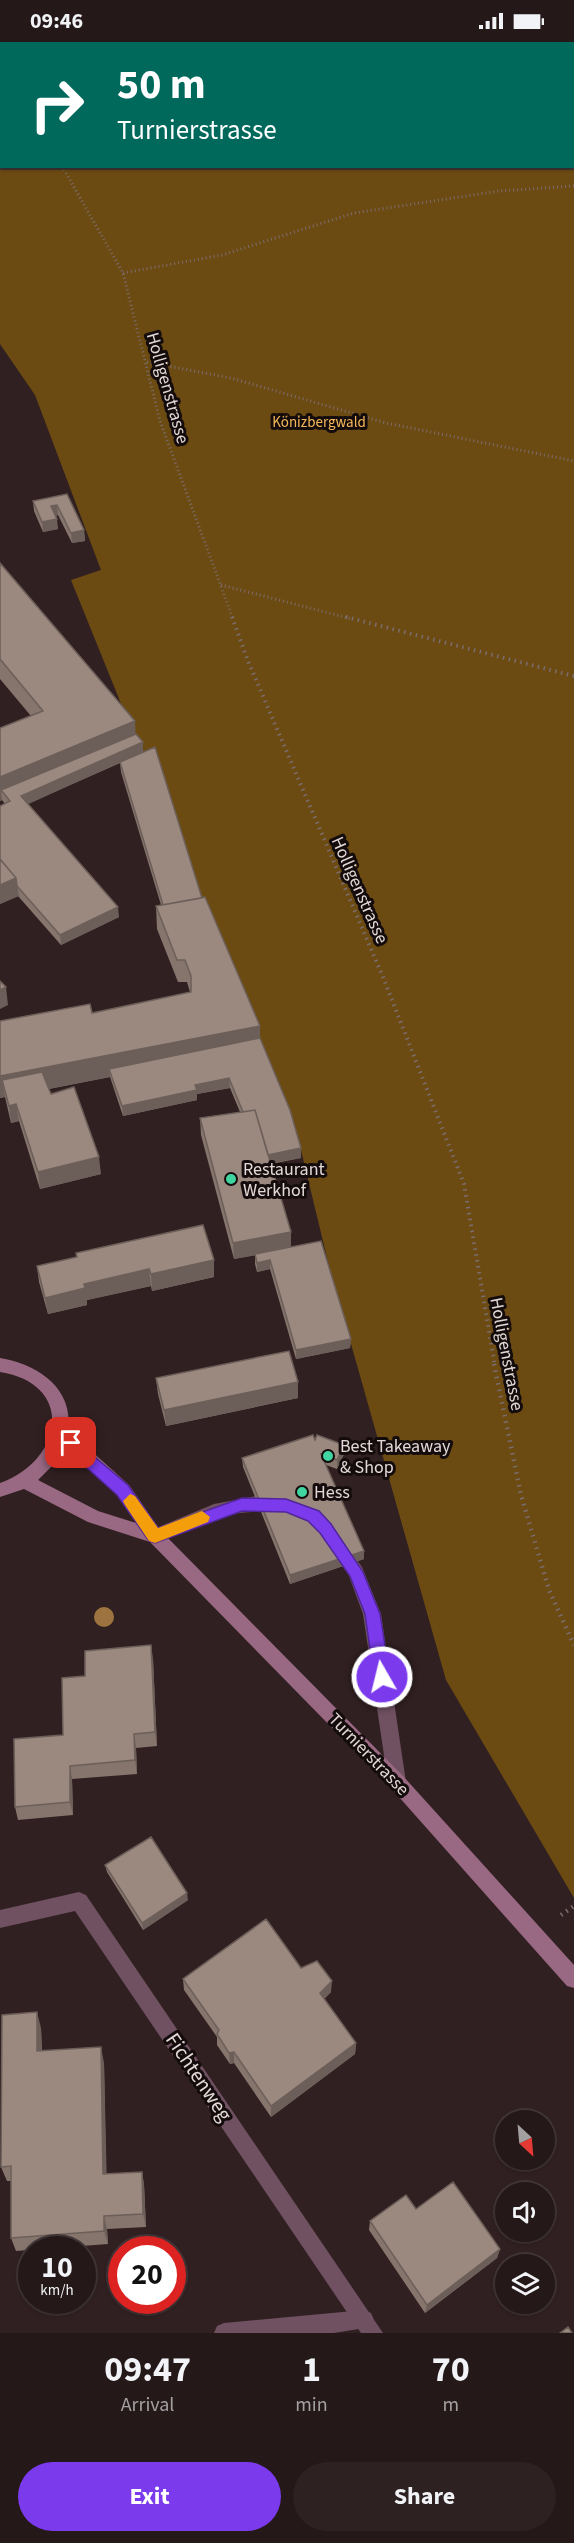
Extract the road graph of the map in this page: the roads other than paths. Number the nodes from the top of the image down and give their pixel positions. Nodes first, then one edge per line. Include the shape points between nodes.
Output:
1 (0, 1365) edge
2 (61, 1433) junction
3 (25, 1481) junction
4 (0, 1490) edge
5 (293, 1508) edge
6 (326, 1528) edge
7 (155, 1536) junction
8 (397, 1782) junction
9 (0, 1919) edge
10 (574, 1979) edge
11 (369, 2327) edge
12 (224, 2333) edge

1 - 2 main road via 19,1368 39,1378 54,1394 62,1413
2 - 3 main road via 48,1462
2 - 7 main road, Turnierstrasse via 123,1490
3 - 4 main road
3 - 7 main road, Turnierstrasse via 94,1517
5 - 7 street via 272,1503 242,1504
6 - 8 street via 356,1572 372,1614
7 - 8 main road, Turnierstrasse
8 - 10 main road, Turnierstrasse
9 - 11 street, Fichtenweg via 79,1901
11 - 12 street, Fichtenweg

